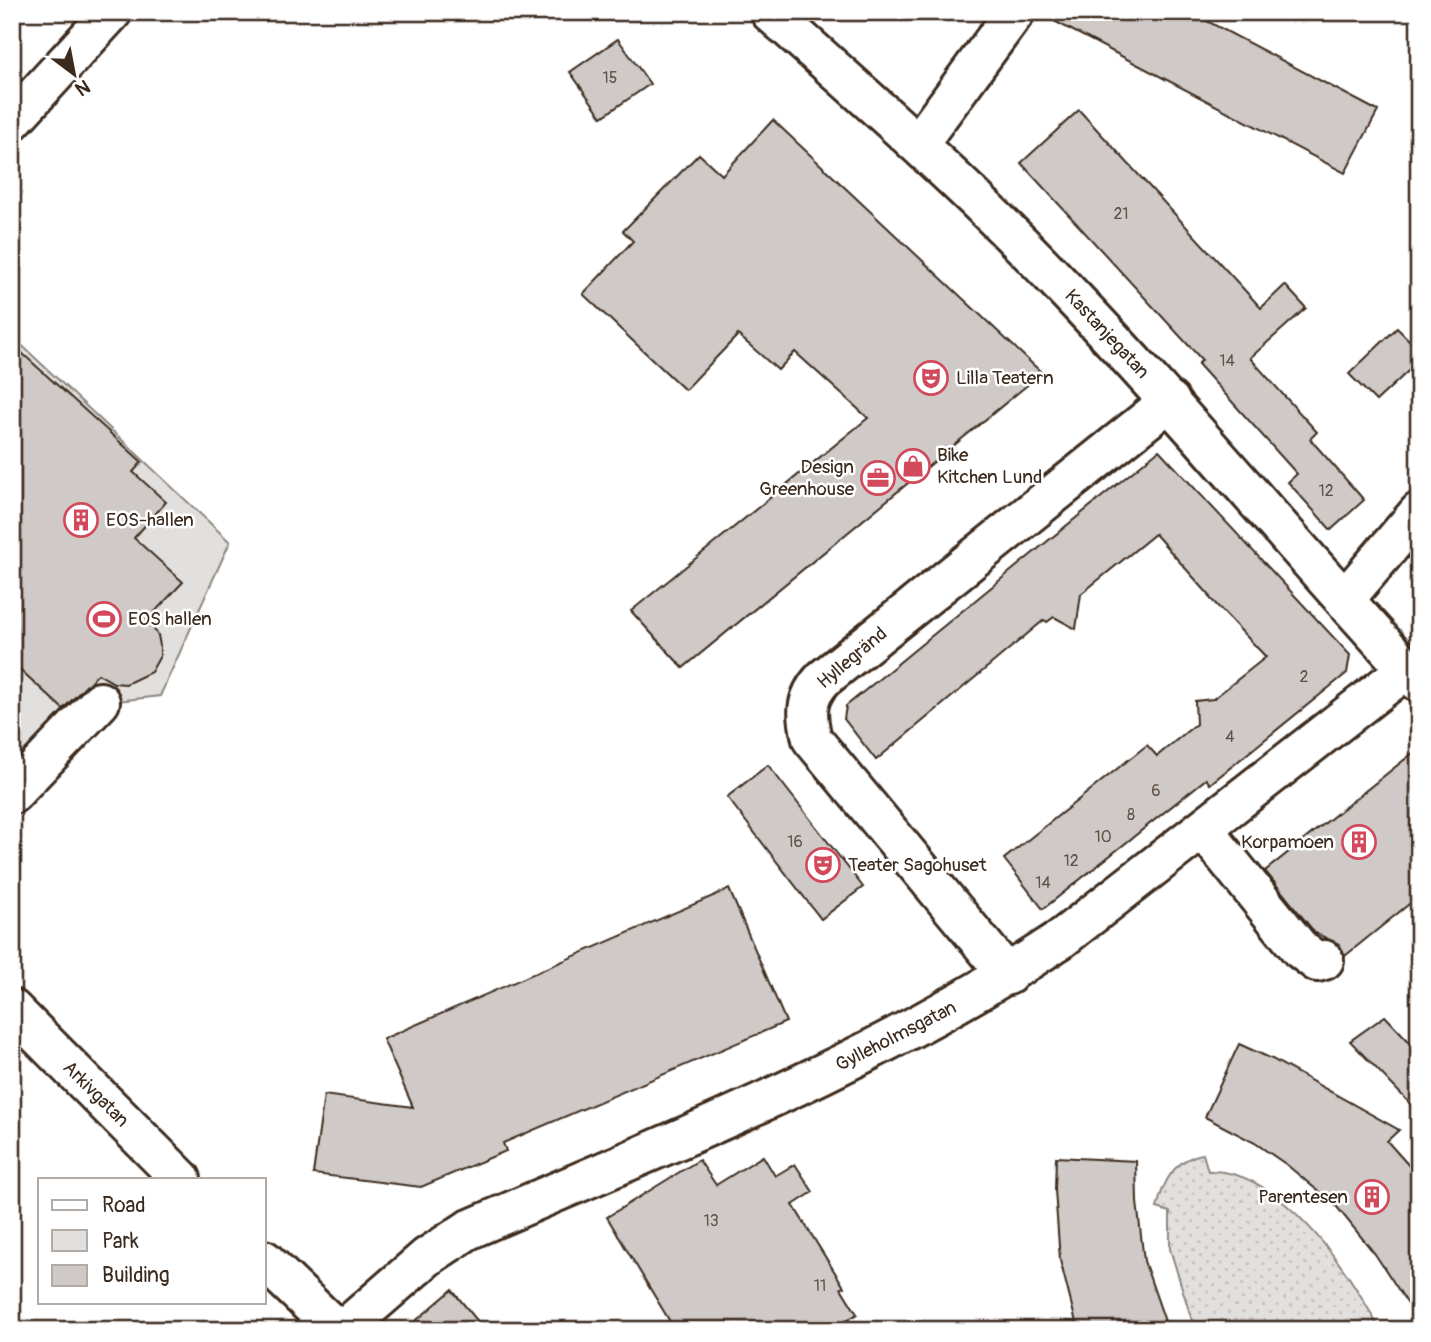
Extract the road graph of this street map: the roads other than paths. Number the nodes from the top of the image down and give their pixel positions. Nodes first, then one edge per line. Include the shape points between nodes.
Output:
1 (112, 12) edge
2 (770, 12) edge
3 (1015, 12) edge
4 (12, 121) edge
5 (918, 144) junction
6 (1170, 401) junction
7 (1419, 512) edge
8 (1345, 599) junction
9 (1413, 676) edge
10 (100, 702) dead end
11 (12, 793) edge
12 (1203, 829) junction
13 (1324, 960) dead end
14 (1008, 975) junction
15 (12, 1009) edge
16 (180, 1178) edge
17 (266, 1262) edge
18 (337, 1330) edge
19 (343, 1330) edge

1 - 4 street
2 - 5 street, Kastanjegatan
3 - 5 street
5 - 6 street, Kastanjegatan via 1059,282
6 - 8 street, Kastanjegatan
6 - 14 street, Hyllegränd via 823,679 808,700 806,718 812,739
7 - 8 street
8 - 9 street, Kastanjegatan
9 - 12 street, Gylleholmsgatan
10 - 11 street
12 - 13 street via 1300,949 1317,962
12 - 14 street, Gylleholmsgatan
14 - 19 street, Gylleholmsgatan via 809,1081 468,1230 427,1257
15 - 16 street, Arkivgatan
17 - 18 street

